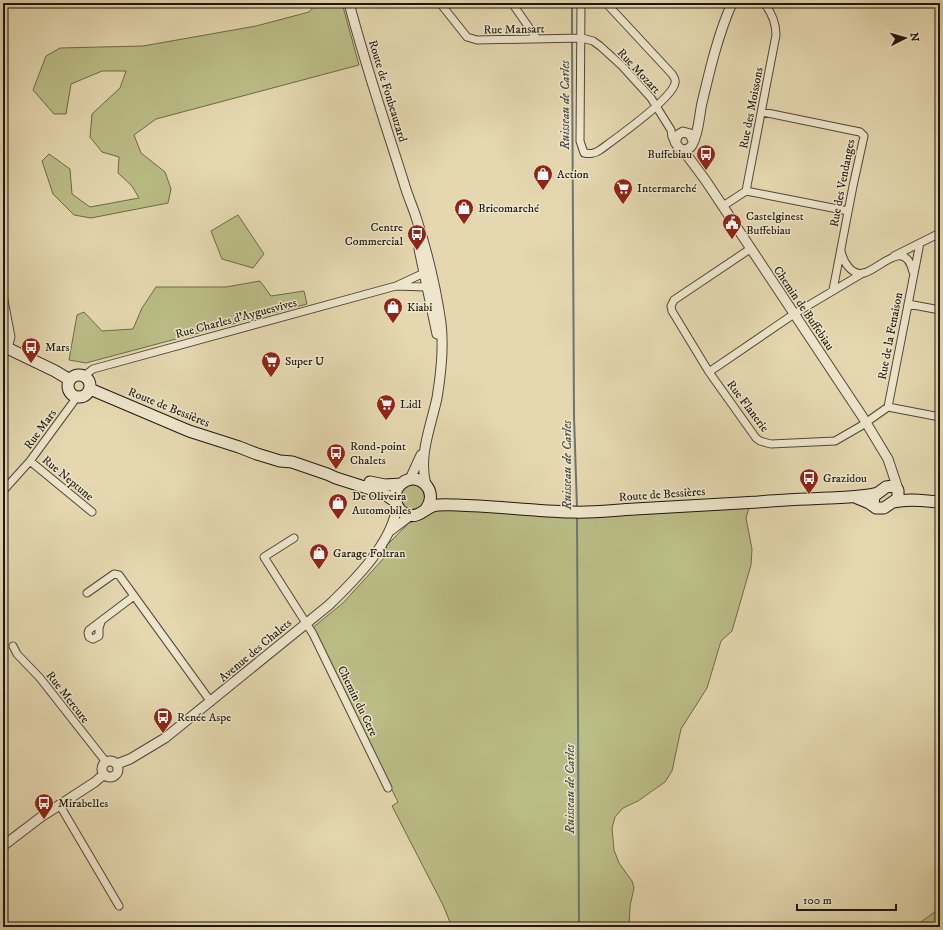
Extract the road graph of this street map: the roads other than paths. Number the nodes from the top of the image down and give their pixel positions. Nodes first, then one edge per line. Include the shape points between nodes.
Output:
1 (349, 3) edge
2 (440, 3) edge
3 (512, 3) edge
4 (581, 3) edge
5 (606, 3) edge
6 (732, 3) edge
7 (764, 3) edge
8 (582, 38) junction
9 (537, 39) junction
10 (656, 107) junction
11 (762, 112) junction
12 (698, 123) junction
13 (678, 134) junction
14 (693, 143) junction
15 (682, 150) junction
16 (696, 166) junction
17 (746, 192) junction
18 (723, 206) junction
19 (848, 211) junction
20 (940, 234) edge
21 (920, 243) junction
22 (750, 249) junction
23 (841, 249) junction
24 (892, 257) junction
25 (864, 273) junction
26 (914, 275) junction
27 (427, 280) junction
28 (396, 286) junction
29 (833, 290) junction
30 (3, 295) edge
31 (908, 304) junction
32 (940, 310) edge
33 (794, 314) junction
34 (5, 347) edge
35 (709, 372) junction
36 (84, 376) junction
37 (70, 380) junction
38 (90, 389) junction
39 (77, 397) junction
40 (888, 407) junction
41 (940, 417) edge
42 (866, 422) junction
43 (425, 446) junction
44 (30, 461) junction
45 (890, 465) junction
46 (328, 474) junction
47 (405, 482) junction
48 (428, 488) junction
49 (882, 490) junction
50 (898, 490) junction
51 (3, 491) edge
52 (855, 497) junction
53 (921, 500) junction
54 (894, 502) junction
55 (940, 502) edge
56 (396, 504) junction
57 (470, 505) junction
58 (873, 505) junction
59 (426, 509) junction
60 (92, 512) dead end
61 (411, 515) junction
62 (389, 532) junction
63 (294, 538) dead end
64 (87, 593) dead end
65 (134, 596) junction
66 (101, 622) dead end
67 (306, 623) junction
68 (13, 646) dead end
69 (211, 702) junction
70 (106, 762) junction
71 (117, 764) junction
72 (104, 774) junction
73 (388, 788) dead end
74 (59, 804) junction
75 (3, 846) edge
76 (119, 906) dead end

1 - 27 street, Route de Fonbeauzard via 404,185
2 - 9 street, Rue Mansart via 467,37 477,40
3 - 9 street
4 - 8 street
5 - 10 street via 675,78 673,87
6 - 12 street, Chemin de Buffebiau via 712,57
7 - 11 street, Rue des Moissons via 775,19 776,35
8 - 9 street, Rue Mansart
8 - 10 street, Rue Mozart via 593,41 622,66
8 - 10 street via 580,141 584,152 598,152
10 - 13 street, Rue Mozart
11 - 17 street, Rue des Moissons
11 - 19 street, Rue des Vendanges via 860,132 864,136
12 - 13 street
12 - 14 street, Chemin de Buffebiau
13 - 14 street via 693,137
13 - 15 street, Chemin de Buffebiau via 678,148
14 - 15 street via 690,148
14 - 16 street, Chemin de Buffebiau
15 - 16 street, Chemin de Buffebiau
16 - 18 street, Chemin de Buffebiau
17 - 18 street
17 - 19 street
18 - 22 street, Chemin de Buffebiau
19 - 23 street, Rue des Vendanges
20 - 21 street
21 - 24 street
21 - 26 street, Rue de la Fenaison
22 - 33 street, Chemin de Buffebiau
22 - 35 street, Rue Flanerie via 674,300 672,311
23 - 25 street via 842,257 850,269
23 - 29 street, Rue des Vendanges
24 - 25 street
24 - 26 street via 899,256 907,260
25 - 29 street
26 - 31 street, Rue de la Fenaison
27 - 28 street, Rue Charles d'Ayguesvives
27 - 28 street, Rue Charles d'Ayguesvives
27 - 43 street via 439,311 443,348 437,398
28 - 36 street, Rue Charles d'Ayguesvives via 93,369
29 - 33 street
30 - 34 street via 11,337
31 - 32 street
31 - 40 street, Rue de la Fenaison
33 - 35 street
33 - 42 street, Chemin de Buffebiau
34 - 37 main road
35 - 42 street, Rue Flanerie via 756,438 765,443 835,441
36 - 37 main road via 78,375
36 - 38 main road via 90,383
37 - 39 main road via 70,393
38 - 39 main road via 85,395
38 - 46 main road, Route de Bessières via 189,431
39 - 44 street, Rue Mars
40 - 41 street
40 - 42 street
42 - 45 street, Chemin de Buffebiau
43 - 47 street
43 - 48 street via 423,470
44 - 51 street, Rue Mars
44 - 60 street, Rue Neptune
45 - 49 street via 888,482
45 - 50 street, Chemin de Buffebiau
46 - 47 main road, Route de Bessières via 385,485
46 - 56 main road, Route de Bessières via 383,493
47 - 48 main road, Route de Bessières via 418,480
47 - 56 main road via 396,493
48 - 57 main road, Route de Bessières via 442,497
48 - 59 main road via 431,499
49 - 50 main road, Route de Bessières via 893,486
49 - 52 main road, Route de Bessières
49 - 58 main road via 874,496
50 - 53 main road, Route de Bessières
50 - 54 main road via 898,497
52 - 57 main road, Route de Bessières via 584,512
52 - 58 main road, Route de Bessières
53 - 54 main road, Route de Bessières
53 - 55 main road, Route de Bessières
54 - 58 main road, Route de Bessières via 882,509
56 - 61 main road, Route de Bessières via 402,512
56 - 62 street, Avenue des Chalets
57 - 59 main road, Route de Bessières via 440,505
59 - 61 main road, Route de Bessières via 420,514
61 - 62 street, Avenue des Chalets
62 - 67 street, Avenue des Chalets via 348,587
63 - 67 street, Chemin du Cere via 264,557
64 - 65 street via 114,574 119,575
65 - 66 street
65 - 69 street
67 - 69 street, Avenue des Chalets
67 - 73 street, Chemin du Cere
68 - 70 street, Rue Mercure
69 - 71 street, Avenue des Chalets via 165,738
70 - 71 street via 113,761
70 - 72 street via 102,769
71 - 72 street, Avenue des Chalets via 116,774
72 - 74 street, Avenue des Chalets
74 - 75 street, Avenue des Chalets
74 - 76 street

